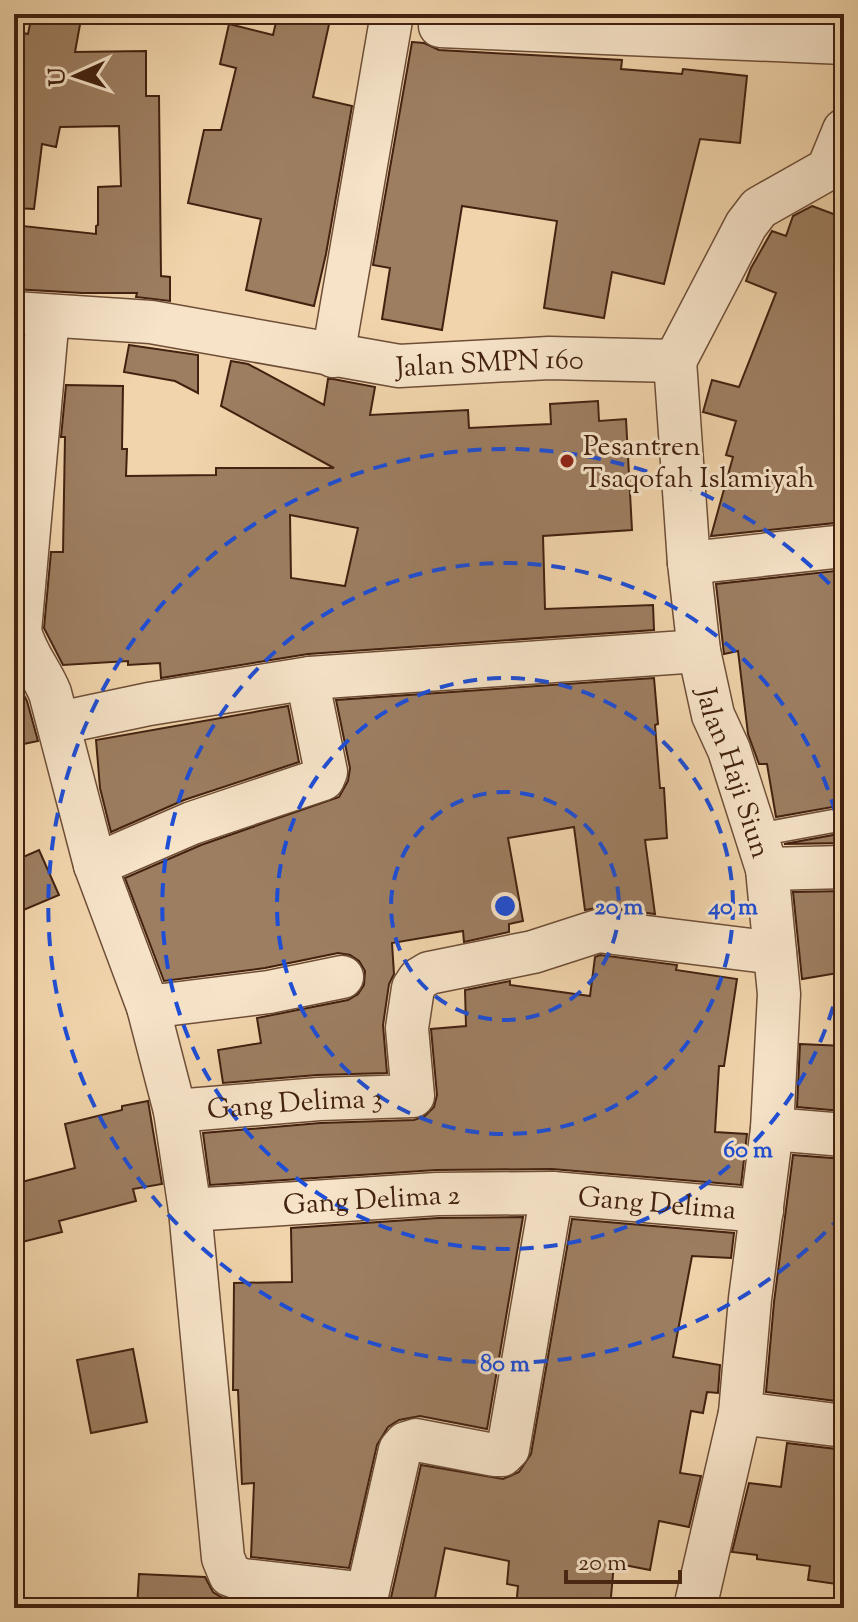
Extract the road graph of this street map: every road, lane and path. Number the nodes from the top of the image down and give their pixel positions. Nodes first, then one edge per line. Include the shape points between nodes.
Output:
1 (392, 14) edge
2 (440, 26) dead end
3 (844, 43) edge
4 (844, 130) edge
5 (836, 172) edge
6 (31, 315) edge
7 (333, 356) junction
8 (675, 361) junction
9 (844, 546) edge
10 (689, 563) junction
11 (699, 651) junction
12 (310, 678) junction
13 (59, 723) junction
14 (844, 819) edge
15 (762, 852) junction
16 (95, 865) junction
17 (844, 867) edge
18 (775, 953) junction
19 (342, 977) dead end
20 (148, 1007) junction
21 (175, 1111) junction
22 (772, 1129) junction
23 (844, 1135) edge
24 (552, 1193) junction
25 (190, 1210) junction
26 (762, 1211) junction
27 (740, 1413) junction
28 (844, 1426) edge
29 (365, 1601) edge
30 (695, 1608) edge

1 - 7 street
2 - 3 street
4 - 5 street
5 - 8 street via 759,208
6 - 7 street, Jalan SMPN 160 via 151,322
6 - 13 street via 20,631
7 - 8 street, Jalan SMPN 160 via 399,366 549,358
8 - 10 street, Jalan Haji Siun
9 - 10 street
10 - 11 street, Jalan Haji Siun
11 - 12 street
11 - 15 street, Jalan Haji Siun via 713,715
12 - 13 street
12 - 16 street via 323,779 192,823
13 - 16 street
14 - 15 lane
15 - 17 street
15 - 18 street, Jalan Haji Siun
16 - 20 street
18 - 21 street, Gang Delima 3 via 598,931 533,952 429,973 413,988 407,1028 413,1096
18 - 22 street, Jalan Haji Siun via 779,994
19 - 20 street
20 - 21 street
21 - 25 street
22 - 23 street
22 - 26 street, Jalan Haji Siun
24 - 25 street, Gang Delima 2 via 437,1194
24 - 26 street, Gang Delima
24 - 29 street via 508,1449 494,1455 416,1440 406,1443 400,1450
25 - 29 street via 223,1558 230,1575
26 - 27 street, Jalan Haji Siun
27 - 28 street
27 - 30 street, Jalan Haji Siun

